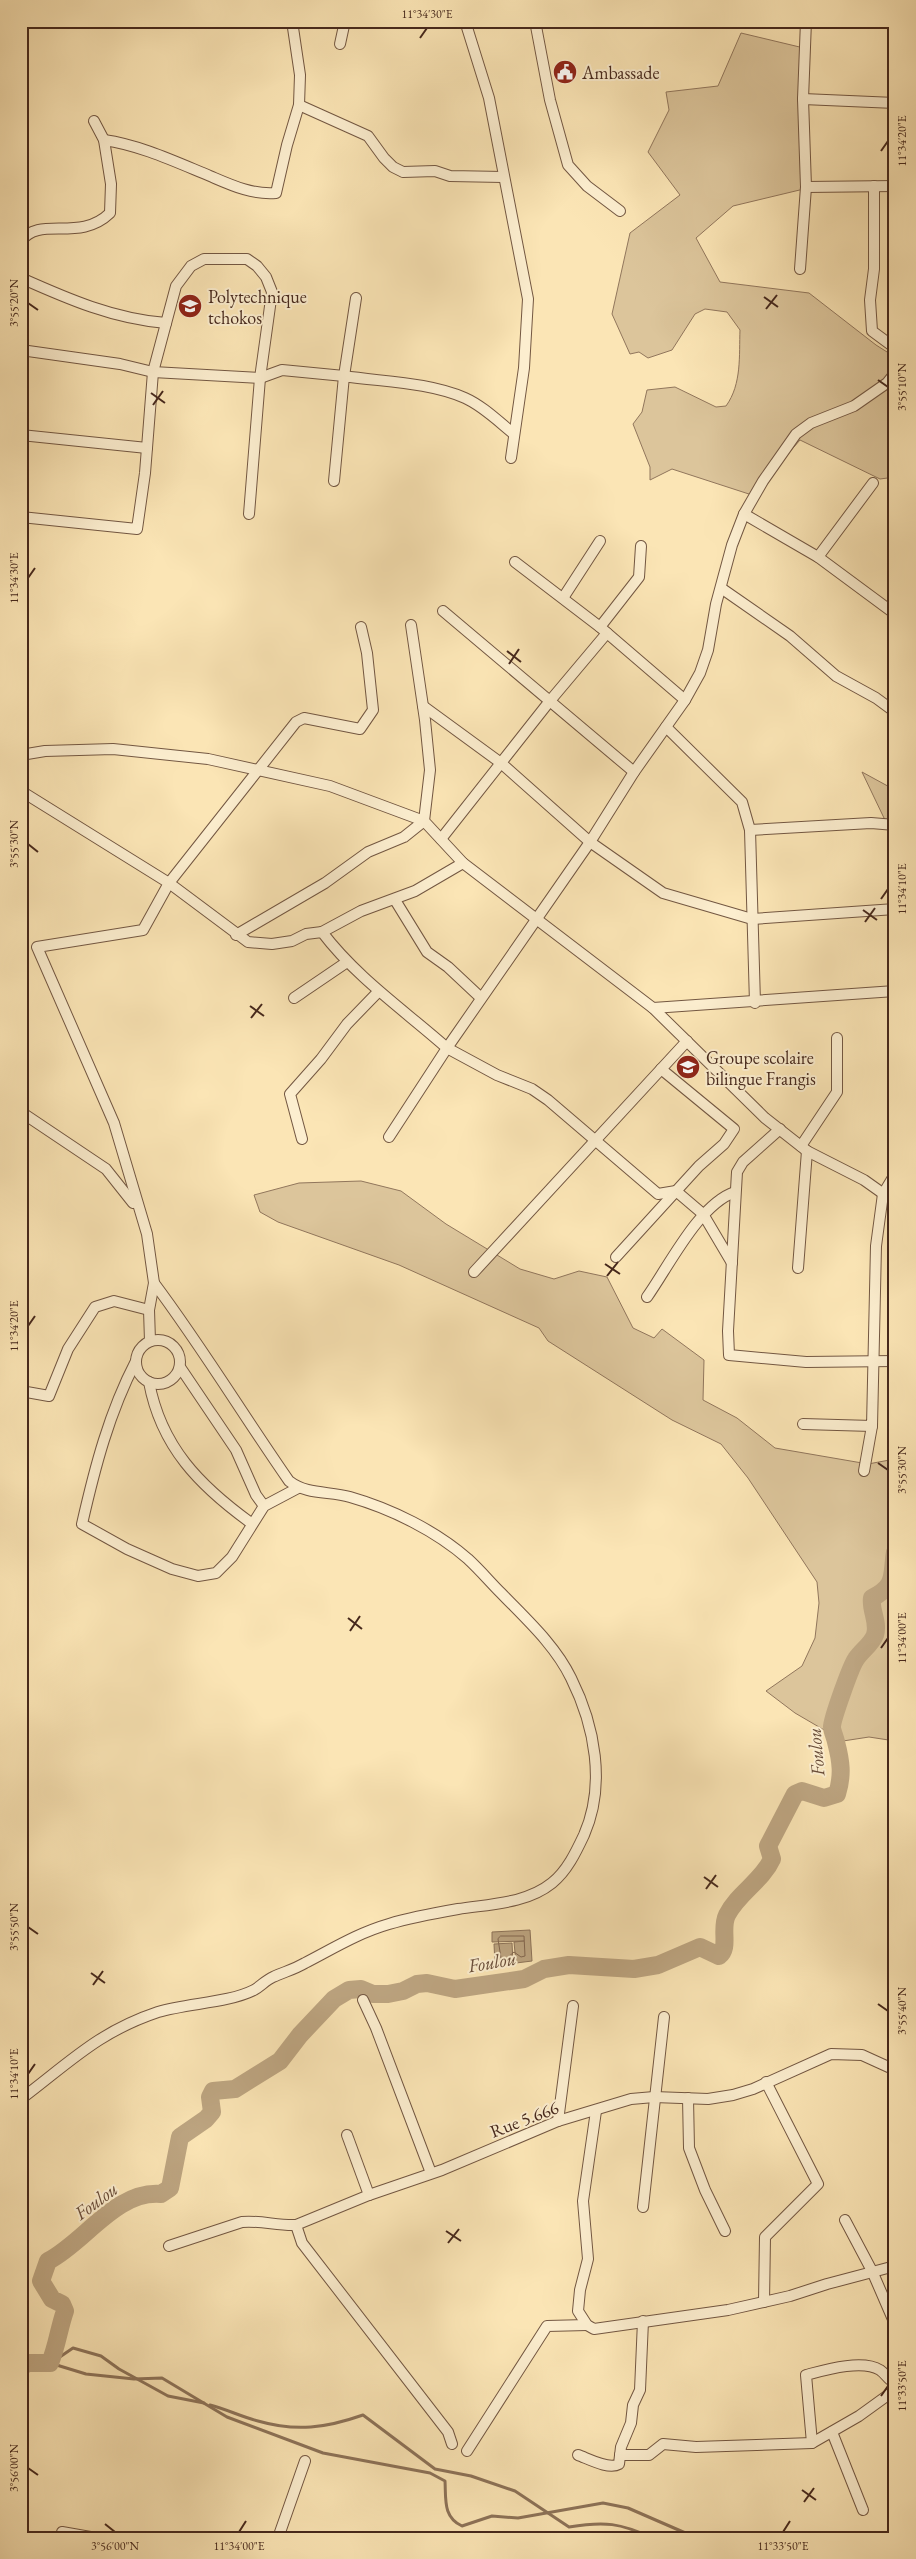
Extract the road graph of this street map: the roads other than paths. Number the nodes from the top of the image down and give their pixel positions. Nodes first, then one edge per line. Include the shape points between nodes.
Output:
1 (292, 21) edge
2 (345, 21) edge
3 (465, 21) edge
4 (536, 21) edge
5 (806, 21) edge
6 (340, 44) dead end
7 (803, 98) junction
8 (895, 103) edge
9 (299, 105) junction
10 (94, 121) dead end
11 (104, 140) junction
12 (504, 177) junction
13 (874, 186) junction
14 (895, 186) edge
15 (806, 187) junction
16 (620, 211) dead end
17 (21, 241) edge
18 (800, 269) dead end
19 (21, 278) edge
20 (356, 298) dead end
21 (166, 323) junction
22 (895, 348) edge
23 (21, 350) edge
24 (153, 372) junction
25 (895, 373) edge
26 (344, 376) junction
27 (260, 378) junction
28 (514, 434) junction
29 (21, 435) edge
30 (147, 448) junction
31 (511, 458) dead end
32 (334, 481) dead end
33 (873, 482) dead end
34 (249, 514) dead end
35 (744, 514) junction
36 (21, 517) edge
37 (600, 541) dead end
38 (641, 546) dead end
39 (818, 557) junction
40 (515, 562) dead end
41 (721, 588) junction
42 (563, 598) junction
43 (443, 611) dead end
44 (895, 614) edge
45 (411, 625) dead end
46 (361, 627) dead end
47 (604, 630) junction
48 (685, 700) junction
49 (549, 702) junction
50 (423, 706) junction
51 (895, 712) edge
52 (666, 727) junction
53 (21, 755) edge
54 (501, 763) junction
55 (258, 770) junction
56 (634, 772) junction
57 (21, 791) edge
58 (424, 821) junction
59 (895, 825) edge
60 (750, 830) junction
61 (441, 840) junction
62 (590, 842) junction
63 (463, 863) junction
64 (169, 883) junction
65 (395, 900) junction
66 (895, 909) edge
67 (537, 919) junction
68 (752, 919) junction
69 (322, 932) junction
70 (236, 935) junction
71 (347, 962) junction
72 (378, 992) junction
73 (895, 992) edge
74 (480, 997) junction
75 (294, 998) dead end
76 (755, 1003) junction
77 (653, 1008) junction
78 (837, 1038) dead end
79 (687, 1040) junction
80 (447, 1048) junction
81 (661, 1069) junction
82 (21, 1112) edge
83 (780, 1129) junction
84 (389, 1137) dead end
85 (302, 1140) dead end
86 (594, 1140) junction
87 (804, 1148) junction
88 (895, 1174) edge
89 (676, 1191) junction
90 (735, 1192) junction
91 (883, 1194) junction
92 (895, 1202) edge
93 (140, 1212) junction
94 (703, 1214) junction
95 (616, 1257) dead end
96 (732, 1263) junction
97 (798, 1268) dead end
98 (474, 1272) dead end
99 (154, 1283) junction
100 (646, 1297) dead end
101 (149, 1310) junction
102 (150, 1340) junction
103 (874, 1360) junction
104 (136, 1361) junction
105 (895, 1361) edge
106 (180, 1367) junction
107 (149, 1382) junction
108 (21, 1390) edge
109 (803, 1424) dead end
110 (872, 1426) junction
111 (864, 1472) dead end
112 (298, 1488) junction
113 (264, 1506) junction
114 (251, 1523) junction
115 (363, 2000) dead end
116 (573, 2006) dead end
117 (664, 2017) dead end
118 (895, 2070) edge
119 (766, 2082) junction
120 (654, 2097) junction
121 (688, 2098) junction
122 (21, 2099) edge
123 (596, 2111) junction
124 (558, 2121) junction
125 (347, 2135) dead end
126 (431, 2173) junction
127 (369, 2195) junction
128 (643, 2206) dead end
129 (845, 2220) dead end
130 (296, 2225) junction
131 (724, 2231) dead end
132 (170, 2246) dead end
133 (895, 2266) edge
134 (872, 2272) junction
135 (764, 2302) junction
136 (643, 2321) junction
137 (895, 2324) edge
138 (586, 2325) junction
139 (895, 2383) edge
140 (895, 2390) edge
141 (832, 2432) junction
142 (812, 2443) junction
143 (452, 2444) dead end
144 (467, 2451) dead end
145 (620, 2455) junction
146 (578, 2456) dead end
147 (305, 2461) dead end
148 (863, 2510) dead end
149 (61, 2538) edge
150 (96, 2538) edge
151 (278, 2538) edge

1 - 9 street via 300,75
2 - 6 street
3 - 12 street via 490,98
4 - 16 street via 550,100 568,165 587,186
5 - 7 street
7 - 8 street
7 - 15 street
9 - 11 street via 276,193 265,194 240,188 152,153
9 - 12 street via 368,136 388,163 403,172 435,171 450,176
10 - 11 street
11 - 17 street via 111,184 110,213 89,227 40,229 27,233
12 - 28 street via 528,299 524,368
13 - 14 street
13 - 15 street
13 - 22 street via 872,331
15 - 18 street
19 - 21 street via 102,310 136,320
20 - 26 street
21 - 24 street
21 - 27 street via 176,286 191,266 204,259 247,259 266,277 272,292
23 - 24 street
24 - 27 street
24 - 30 street
25 - 35 street via 887,383 854,406 811,423 796,434
26 - 27 street via 282,370
26 - 28 street via 444,391 466,398
26 - 32 street
27 - 34 street
28 - 31 street
29 - 30 street
30 - 36 street via 137,529
33 - 39 street
35 - 39 street
35 - 41 street
37 - 42 street
38 - 47 street via 639,577
39 - 44 street
40 - 42 street
41 - 48 street via 708,650
41 - 51 street via 790,636 836,676
42 - 47 street
43 - 49 street
45 - 50 street
46 - 55 street via 373,710 360,728 304,718 296,722
47 - 48 street
47 - 49 street
48 - 52 street
49 - 54 street
49 - 56 street
50 - 54 street
50 - 58 street via 430,770
52 - 56 street
52 - 60 street via 742,802
53 - 55 street via 55,751 135,750 208,759
54 - 61 street
54 - 62 street
55 - 58 street via 330,786
55 - 64 street
56 - 62 street
57 - 64 street
58 - 61 street
58 - 70 street via 404,837 368,852 325,883
59 - 60 street via 871,823
60 - 68 street
61 - 63 street
62 - 67 street
62 - 68 street via 663,893
63 - 65 street
63 - 67 street
64 - 70 street
64 - 93 street via 143,930 37,947 114,1123
65 - 69 street via 361,911
65 - 74 street via 427,952
66 - 68 street
67 - 74 street
67 - 77 street
68 - 76 street
69 - 70 street via 272,944 248,942
69 - 71 street
71 - 72 street
71 - 75 street
72 - 80 street
72 - 85 street via 347,1024 290,1094
73 - 76 street
74 - 80 street
76 - 77 street
77 - 79 street
78 - 87 street via 837,1092
79 - 81 street
79 - 83 street
80 - 84 street
80 - 86 street via 497,1075 532,1089
81 - 86 street
81 - 89 street via 734,1129 724,1144
82 - 93 street via 106,1169
83 - 87 street
83 - 90 street via 743,1162 737,1172
86 - 89 street via 658,1194
86 - 98 street
87 - 91 street via 864,1180
87 - 97 street
88 - 91 street
89 - 94 street
89 - 95 street
90 - 94 street via 722,1196
90 - 96 street
91 - 92 street
91 - 103 street via 876,1246
93 - 99 street via 147,1234
94 - 96 street
94 - 100 street
96 - 103 street via 729,1355 806,1362
99 - 101 street
99 - 112 street via 196,1340 278,1465
101 - 102 street
101 - 108 street via 114,1301 95,1307 68,1349 49,1396
102 - 104 street via 138,1352
102 - 106 street via 158,1339 173,1345 178,1351
103 - 105 street
103 - 110 street
104 - 107 street via 139,1374
104 - 114 street via 105,1431 82,1524 126,1549 198,1576 216,1573 232,1557
106 - 107 street via 168,1382
106 - 113 street via 236,1450
107 - 114 street via 158,1418 177,1452 220,1500
109 - 110 street
110 - 111 street
112 - 113 street
112 - 122 street via 349,1497 412,1521 467,1558 550,1645 571,1677 590,1725 596,1768 594,1805 574,1856 552,1883 524,1899 434,1913 372,1929 305,1964 270,1978 255,1989 131,2022 72,2056
113 - 114 street
115 - 126 street
116 - 124 street
117 - 120 street
118 - 119 street, Rue 5.666 via 862,2055 831,2054
119 - 121 street, Rue 5.666 via 733,2095
119 - 135 street via 818,2184 765,2237
120 - 121 street, Rue 5.666
120 - 123 street, Rue 5.666 via 630,2099
120 - 128 street
121 - 131 street via 689,2148
123 - 124 street, Rue 5.666
123 - 138 street via 583,2201 588,2259 578,2301 578,2311
124 - 126 street, Rue 5.666
125 - 127 street
126 - 127 street, Rue 5.666
127 - 130 street, Rue 5.666
129 - 134 street
130 - 132 street, Rue 5.666 via 254,2220
130 - 143 street via 302,2243 448,2432
133 - 134 street
134 - 135 street
134 - 137 street
135 - 136 street
136 - 138 street via 599,2330
136 - 145 street via 640,2390
138 - 144 street via 547,2326
139 - 142 street via 871,2367 838,2367 806,2375
140 - 141 street
141 - 142 street
141 - 148 street
142 - 145 street via 696,2448 663,2444 649,2455
145 - 146 street via 618,2464 614,2466
147 - 151 street
149 - 150 street via 62,2532

